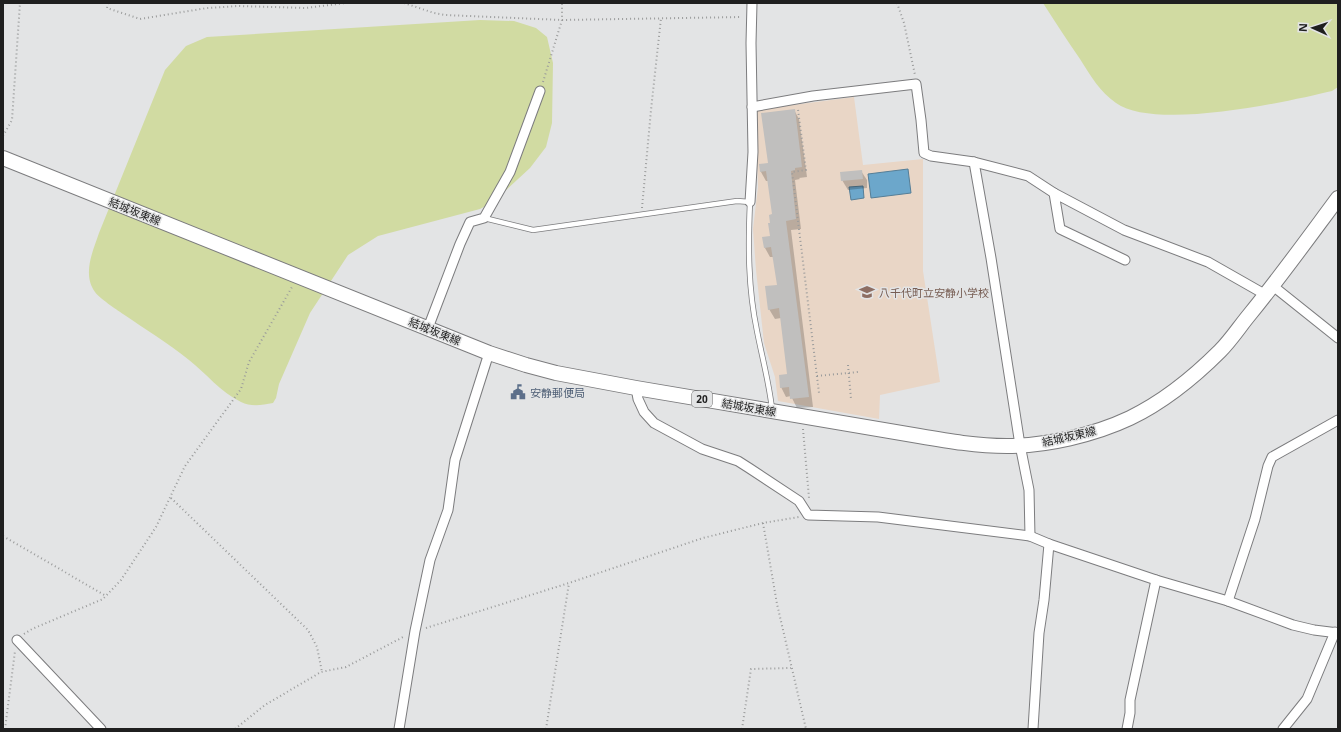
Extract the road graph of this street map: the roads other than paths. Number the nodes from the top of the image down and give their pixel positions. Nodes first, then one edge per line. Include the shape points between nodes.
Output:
1 (752, 3) edge
2 (540, 91) road end
3 (752, 107) junction
4 (3, 158) edge
5 (974, 162) junction
6 (1054, 193) junction
7 (1338, 198) edge
8 (750, 202) junction
9 (484, 218) junction
10 (1125, 260) dead end
11 (1269, 290) junction
12 (428, 328) junction
13 (1338, 338) edge
14 (489, 353) junction
15 (636, 388) junction
16 (772, 411) junction
17 (1338, 420) edge
18 (1020, 446) junction
19 (1030, 536) junction
20 (1049, 544) junction
21 (1156, 580) junction
22 (1228, 600) junction
23 (1336, 632) edge
24 (17, 640) road end
25 (101, 729) edge
26 (399, 729) edge
27 (1034, 729) edge
28 (1127, 729) edge
29 (1283, 729) edge

1 - 3 street
2 - 9 street via 510,172
3 - 5 street via 813,96 916,84 924,153
3 - 8 street
4 - 12 main road, 結城坂東線 / 20
5 - 6 street via 1028,176
5 - 18 street
6 - 10 street via 1060,229
6 - 11 street via 1124,230 1208,262
7 - 11 main road, 結城坂東線 / 20
8 - 9 lane via 737,201 533,230
8 - 16 lane via 748,269 757,330 770,387
9 - 12 street via 470,222
11 - 13 street
11 - 18 main road, 結城坂東線 / 20 via 1221,350 1198,372 1150,406 1130,418 1090,433
12 - 14 main road, 結城坂東線 / 20
14 - 15 main road, 結城坂東線 / 20 via 556,373
14 - 26 street via 455,460 448,510 430,560
15 - 16 main road, 結城坂東線 / 20
15 - 19 street via 644,412 654,422 702,449 738,461 799,501 809,515 878,517
16 - 18 main road, 結城坂東線 / 20 via 959,443
17 - 22 street via 1272,457
18 - 19 street via 1029,490
19 - 20 street
20 - 21 street
20 - 27 street via 1039,633
21 - 22 street
21 - 28 street via 1130,700
22 - 23 street via 1292,625
23 - 29 street via 1307,699
24 - 25 street

